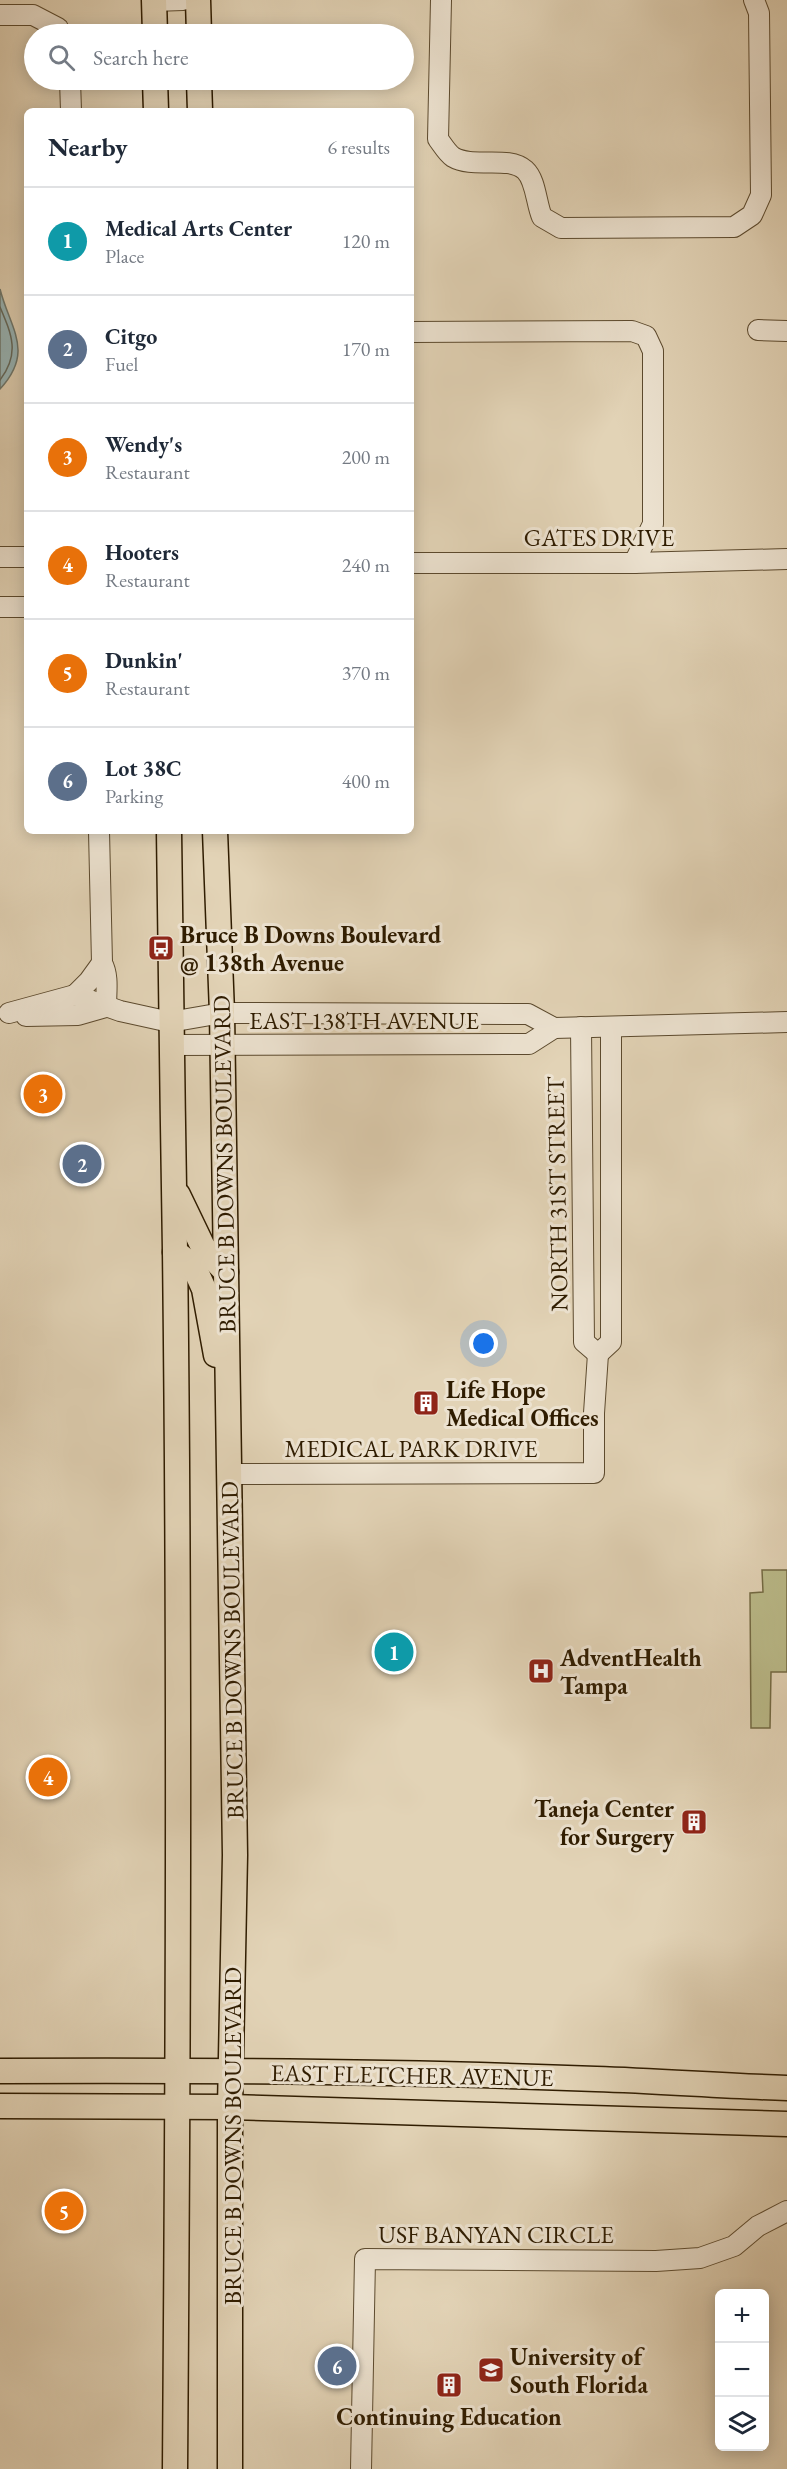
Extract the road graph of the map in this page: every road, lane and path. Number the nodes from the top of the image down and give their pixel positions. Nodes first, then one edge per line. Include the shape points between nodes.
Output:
1 (183, 0) edge
2 (198, 0) edge
3 (441, 0) edge
4 (754, 0) edge
5 (154, 1) edge
6 (0, 15) edge
7 (52, 24) edge
8 (155, 24) edge
9 (199, 24) edge
10 (70, 90) edge
11 (155, 90) edge
12 (199, 90) edge
13 (71, 108) edge
14 (156, 108) edge
15 (200, 108) edge
16 (758, 330) dead end
17 (787, 331) edge
18 (414, 332) edge
19 (0, 557) edge
20 (24, 557) edge
21 (787, 559) edge
22 (414, 563) edge
23 (634, 563) junction
24 (0, 607) edge
25 (24, 607) edge
26 (99, 834) edge
27 (169, 834) edge
28 (215, 834) edge
29 (102, 963) junction
30 (75, 995) junction
31 (106, 1007) junction
32 (5, 1013) edge
33 (222, 1013) junction
34 (787, 1022) edge
35 (581, 1027) junction
36 (610, 1027) junction
37 (554, 1028) junction
38 (171, 1034) junction
39 (222, 1046) junction
40 (174, 1185) junction
41 (175, 1252) junction
42 (226, 1272) junction
43 (598, 1354) junction
44 (228, 1420) junction
45 (229, 1474) junction
46 (177, 2070) junction
47 (0, 2071) edge
48 (231, 2071) junction
49 (787, 2088) edge
50 (0, 2106) edge
51 (177, 2107) junction
52 (230, 2107) junction
53 (787, 2124) edge
54 (787, 2211) edge
55 (175, 2469) edge
56 (230, 2469) edge
57 (361, 2469) edge

1 - 5 street
2 - 9 main road
3 - 4 street via 438,139 452,156 524,169 542,217 561,228 734,226 752,215 760,195 759,13
5 - 8 main road
6 - 7 street via 33,15
10 - 13 street
11 - 14 main road
12 - 15 main road
16 - 17 street
18 - 23 street via 632,331 646,336 653,351 653,524
19 - 20 street
21 - 23 street, GATES DRIVE
22 - 23 street, GATES DRIVE
24 - 25 street
26 - 29 street
27 - 38 main road
28 - 33 main road, BRUCE B DOWNS BOULEVARD
29 - 30 street
29 - 31 street via 106,970
30 - 31 street
30 - 32 street
31 - 32 street via 78,1015
31 - 38 street
33 - 37 street, EAST 138TH AVENUE via 528,1014
33 - 38 street, EAST 138TH AVENUE
33 - 39 main road, BRUCE B DOWNS BOULEVARD
34 - 36 street, EAST 138TH AVENUE
35 - 36 street, EAST 138TH AVENUE
35 - 37 street, EAST 138TH AVENUE
35 - 43 street, NORTH 31ST STREET via 585,1342
36 - 43 street via 611,1342
37 - 39 street, EAST 138TH AVENUE via 529,1044
38 - 39 street, EAST 138TH AVENUE
38 - 40 main road
39 - 42 main road, BRUCE B DOWNS BOULEVARD
40 - 41 main road
40 - 42 main road via 203,1247
41 - 44 main road via 194,1268 204,1289
41 - 46 main road
42 - 44 main road, BRUCE B DOWNS BOULEVARD
43 - 45 street, MEDICAL PARK DRIVE via 594,1473
44 - 45 main road, BRUCE B DOWNS BOULEVARD
45 - 48 main road, BRUCE B DOWNS BOULEVARD via 235,1855
46 - 47 main road, EAST FLETCHER AVENUE
46 - 48 main road, EAST FLETCHER AVENUE
46 - 51 main road
48 - 49 main road, EAST FLETCHER AVENUE via 597,2079
48 - 52 main road, BRUCE B DOWNS BOULEVARD
50 - 51 main road, EAST FLETCHER AVENUE
51 - 52 main road, EAST FLETCHER AVENUE
51 - 55 main road
52 - 53 main road, EAST FLETCHER AVENUE
52 - 56 main road, BRUCE B DOWNS BOULEVARD
54 - 57 street, USF BANYAN CIRCLE via 758,2226 734,2246 700,2258 365,2259

